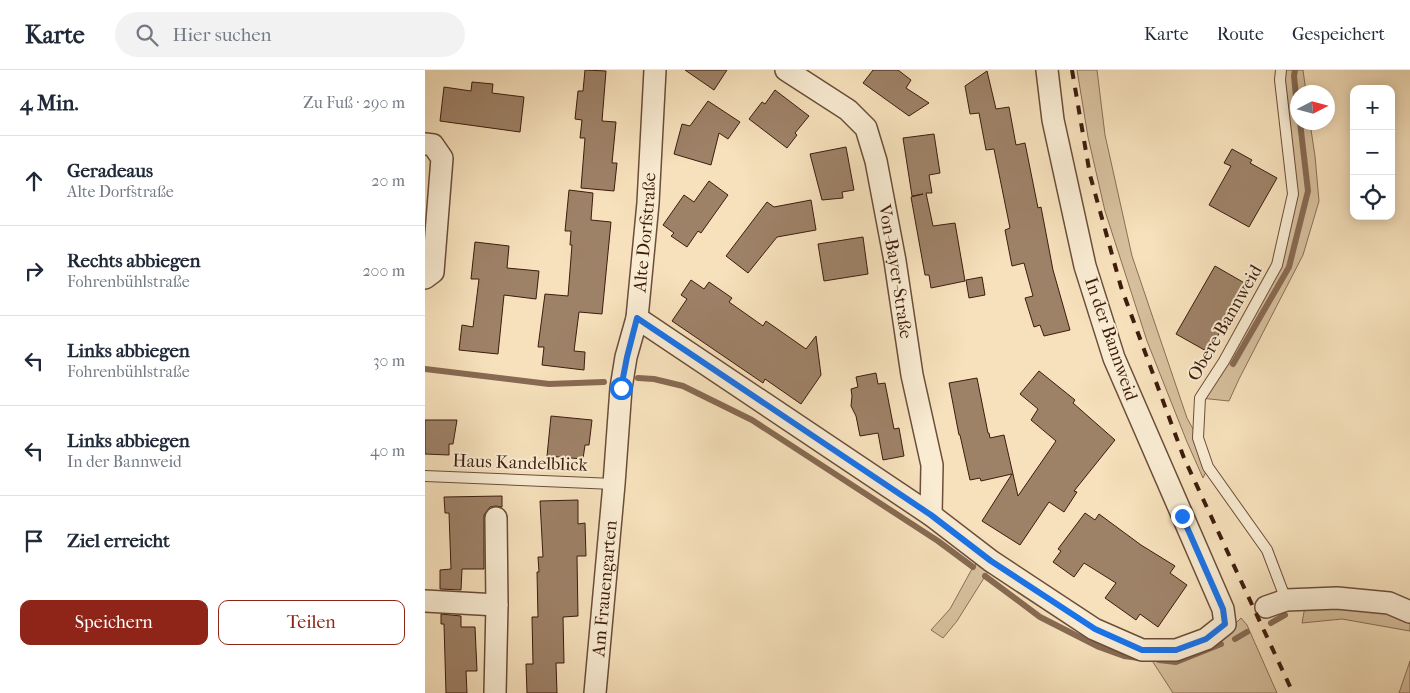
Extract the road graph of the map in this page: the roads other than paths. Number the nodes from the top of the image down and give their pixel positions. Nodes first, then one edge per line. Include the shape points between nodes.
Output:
1 (655, 70) edge
2 (786, 70) edge
3 (1047, 70) edge
4 (1281, 70) edge
5 (425, 144) edge
6 (425, 278) edge
7 (637, 318) junction
8 (425, 476) edge
9 (614, 484) junction
10 (931, 515) junction
11 (496, 518) dead end
12 (1286, 600) junction
13 (425, 601) edge
14 (497, 605) junction
15 (1266, 608) dead end
16 (1410, 612) edge
17 (495, 693) edge
18 (595, 693) edge

1 - 7 street, Alte Dorfstraße via 648,203
2 - 10 street, Von-Bayer-Straße via 849,110 869,136 877,161 912,375 932,465
3 - 10 street, In der Bannweid via 1053,120 1085,266 1114,358 1223,609 1225,624 1206,639 1176,650 1142,650 1095,629 991,561
4 - 12 lane, Obere Bannweid via 1293,194 1277,265 1200,398 1198,438 1208,467 1267,550
5 - 6 street via 433,145 441,158 433,272
7 - 9 street, Alte Dorfstraße via 622,381
7 - 10 street
8 - 9 lane, Haus Kandelblick
9 - 18 street, Am Frauengarten
11 - 14 street
12 - 15 street
12 - 16 street via 1337,598 1389,603
13 - 14 street
14 - 17 street

